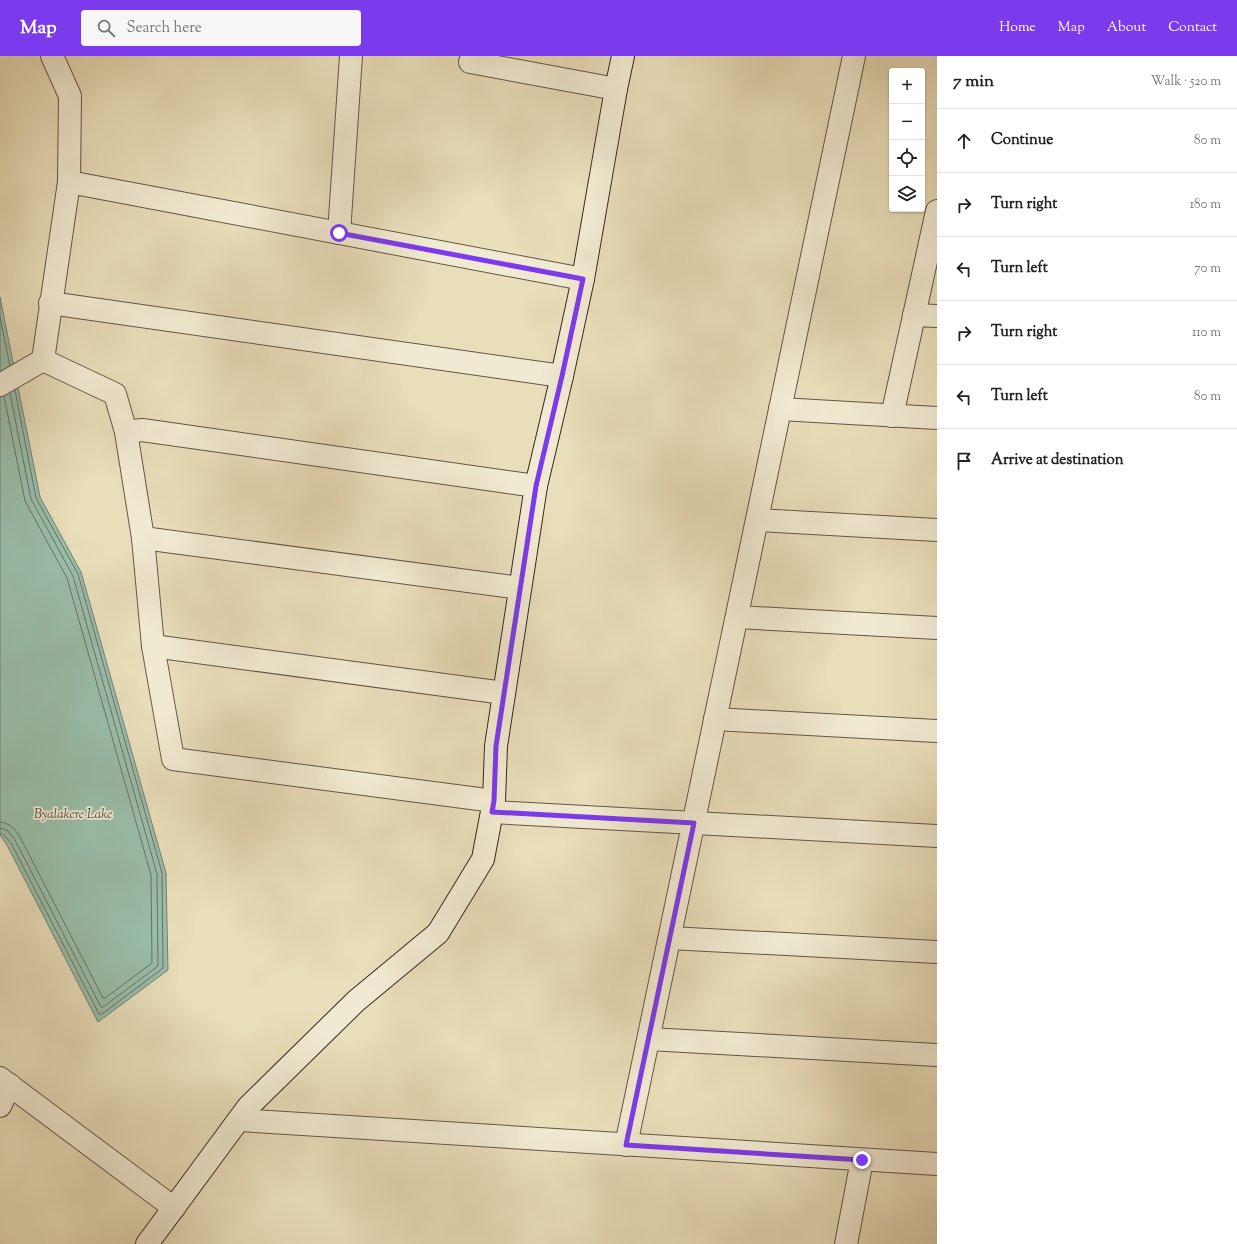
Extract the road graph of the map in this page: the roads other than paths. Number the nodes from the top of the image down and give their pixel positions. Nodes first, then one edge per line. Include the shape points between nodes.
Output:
1 (52, 56) edge
2 (351, 56) edge
3 (623, 56) edge
4 (854, 56) edge
5 (470, 62) dead end
6 (616, 89) junction
7 (69, 182) junction
8 (937, 211) edge
9 (339, 233) junction
10 (583, 279) junction
11 (50, 303) junction
12 (914, 315) junction
13 (937, 316) edge
14 (43, 360) junction
15 (562, 376) junction
16 (0, 385) edge
17 (780, 409) junction
18 (892, 416) junction
19 (937, 418) edge
20 (126, 432) junction
21 (536, 486) junction
22 (757, 520) junction
23 (937, 530) edge
24 (143, 538) junction
25 (520, 588) junction
26 (737, 617) junction
27 (937, 628) edge
28 (153, 646) junction
29 (504, 693) junction
30 (715, 720) junction
31 (937, 731) edge
32 (493, 806) junction
33 (694, 823) junction
34 (937, 836) edge
35 (670, 938) junction
36 (937, 952) edge
37 (648, 1039) junction
38 (937, 1055) edge
39 (5, 1082) edge
40 (0, 1106) edge
41 (238, 1120) junction
42 (626, 1145) junction
43 (862, 1160) junction
44 (937, 1164) edge
45 (174, 1208) junction
46 (147, 1244) edge
47 (846, 1244) edge

1 - 7 street via 70,96
2 - 9 street
3 - 6 street
4 - 17 street
5 - 6 street
6 - 10 street
7 - 9 street
7 - 11 street
8 - 12 street
9 - 10 street
10 - 15 street
11 - 14 street
11 - 15 street
12 - 13 street
12 - 18 street
14 - 16 street
14 - 20 street via 115,394
15 - 21 street
17 - 18 street
17 - 22 street
18 - 19 street
20 - 21 street via 142,430
20 - 24 street
21 - 25 street
22 - 23 street
22 - 26 street
24 - 25 street
24 - 28 street
25 - 29 street
26 - 27 street
26 - 30 street
28 - 29 street
28 - 32 street via 173,759
29 - 32 street via 496,746
30 - 31 street
30 - 33 street
32 - 33 street
32 - 41 street via 483,859 438,933 356,1001 248,1107
33 - 34 street
33 - 35 street
35 - 36 street
35 - 37 street
37 - 38 street
37 - 42 street
39 - 40 street
39 - 45 street
41 - 42 street
41 - 45 street
42 - 43 street
43 - 44 street
43 - 47 street
45 - 46 street

